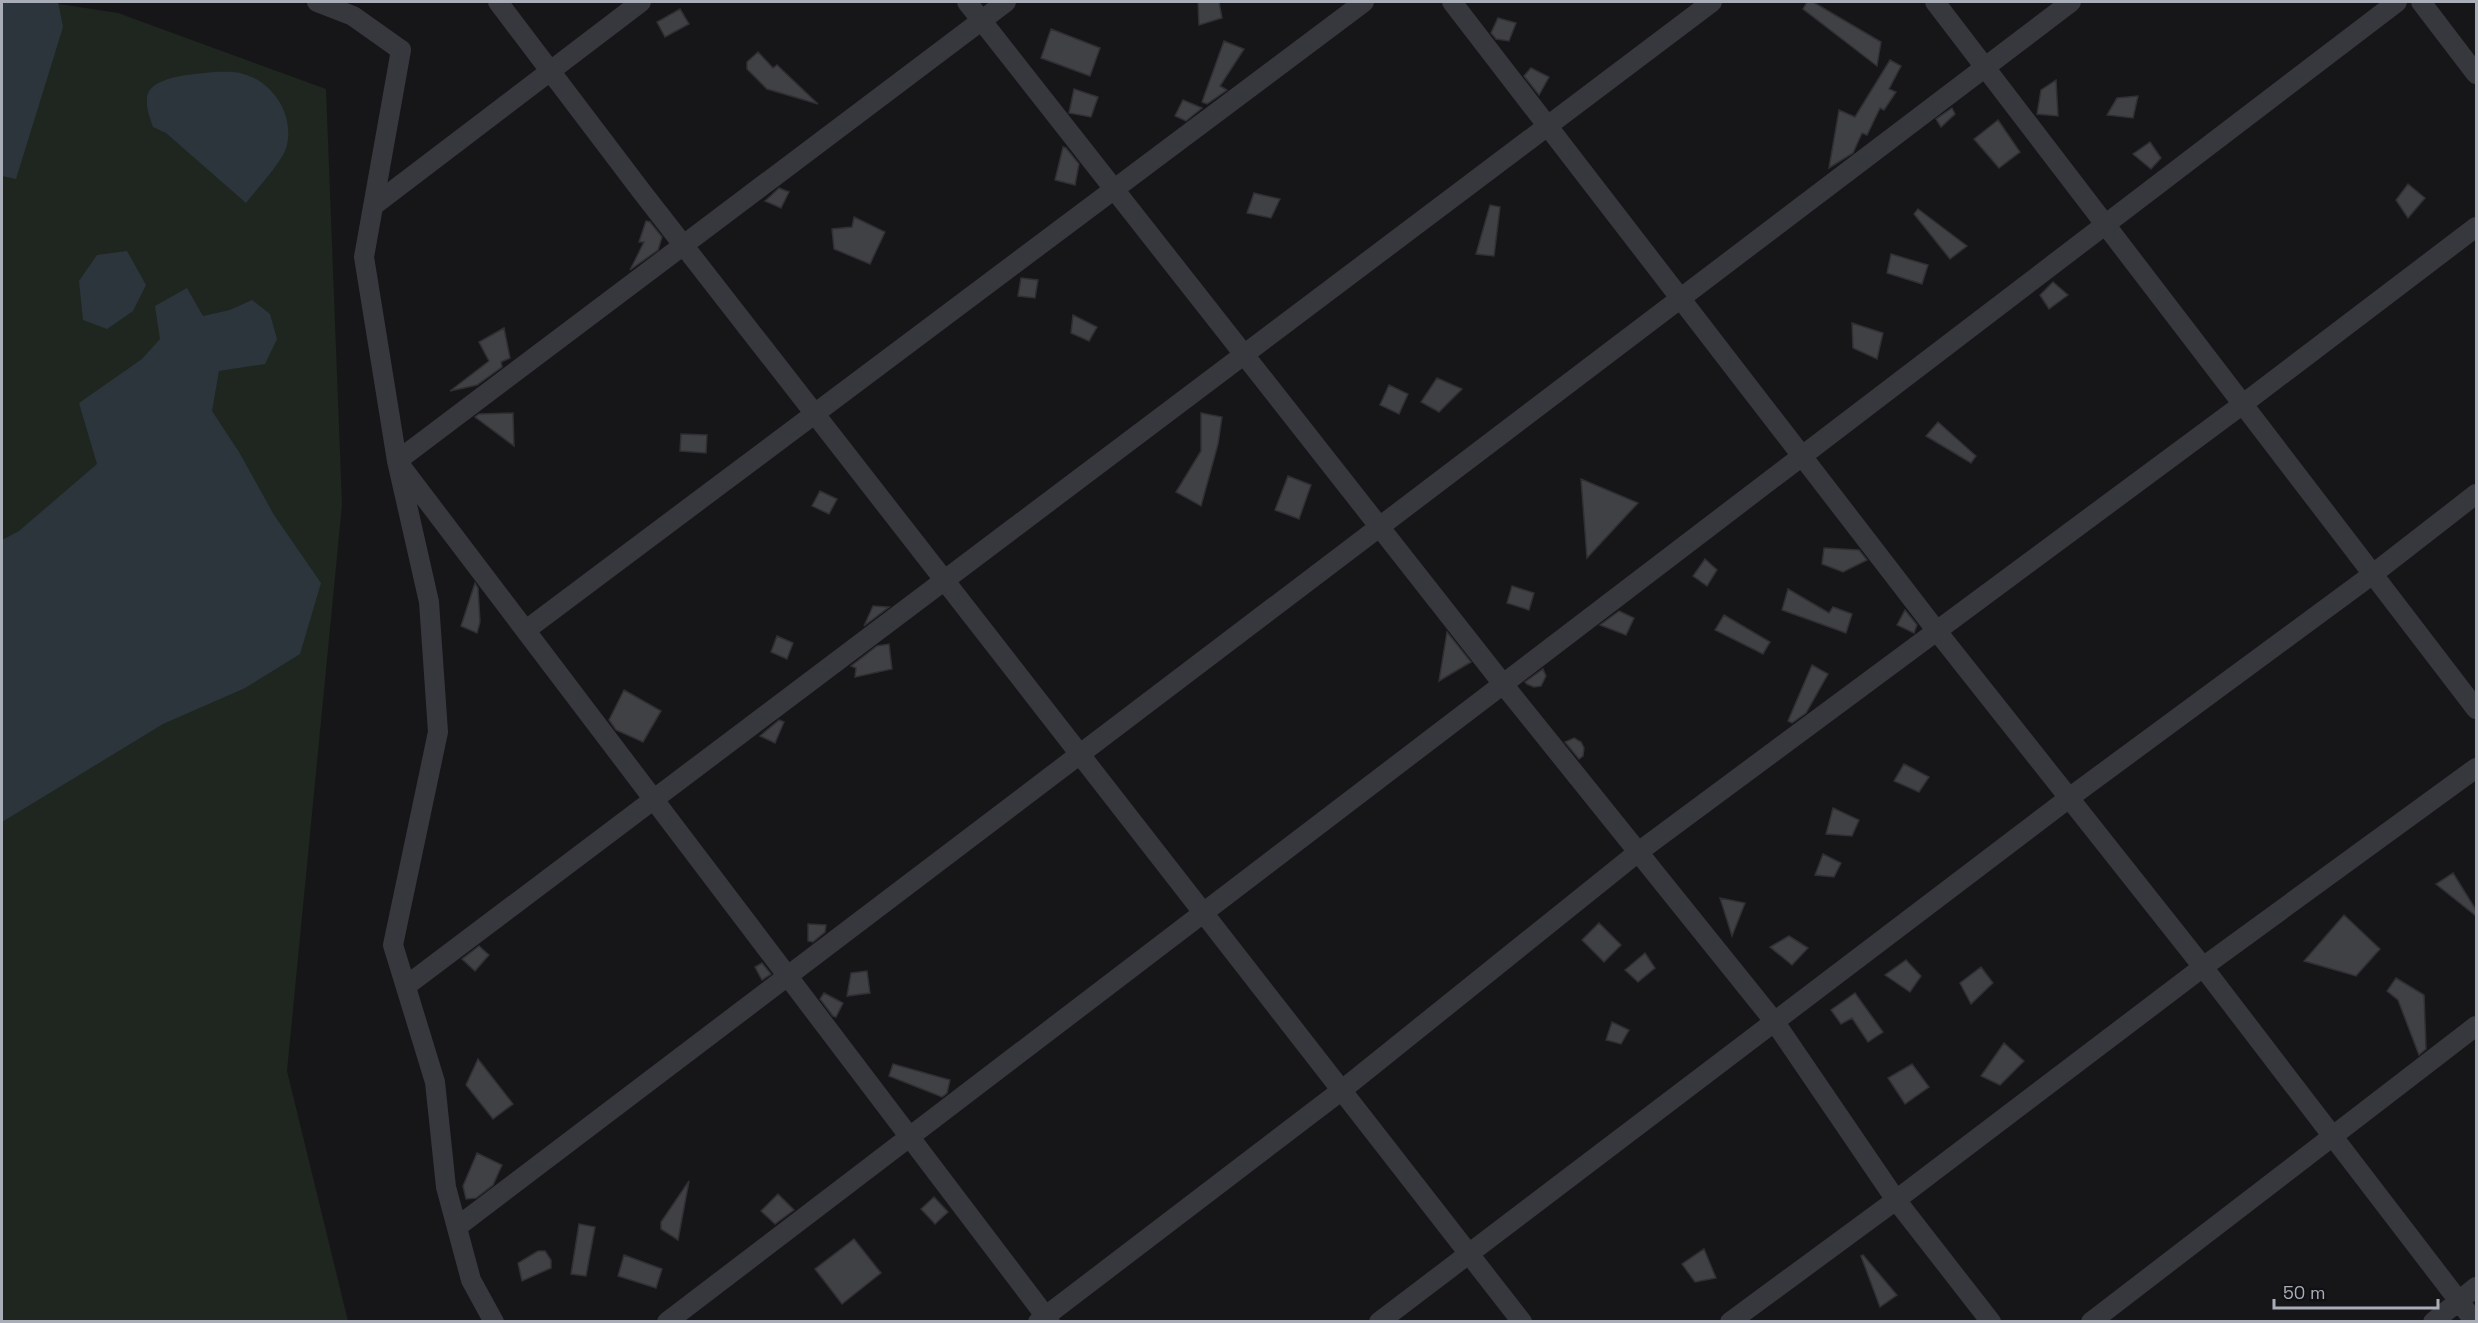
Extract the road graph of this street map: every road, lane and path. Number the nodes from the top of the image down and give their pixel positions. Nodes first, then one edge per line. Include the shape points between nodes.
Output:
1 (317, 2) edge
2 (498, 2) edge
3 (641, 2) edge
4 (967, 2) edge
5 (1006, 2) edge
6 (1364, 2) edge
7 (1452, 2) edge
8 (1712, 2) edge
9 (1935, 2) edge
10 (2071, 2) edge
11 (2397, 2) edge
12 (2421, 2) edge
13 (982, 20) junction
14 (1985, 67) junction
15 (550, 70) junction
16 (2476, 74) edge
17 (1548, 125) junction
18 (1114, 189) junction
19 (373, 206) junction
20 (2106, 224) junction
21 (2476, 227) edge
22 (684, 246) junction
23 (1680, 298) junction
24 (1244, 355) junction
25 (2243, 404) junction
26 (815, 414) junction
27 (1802, 456) junction
28 (398, 460) junction
29 (2476, 495) edge
30 (1379, 527) junction
31 (2373, 574) junction
32 (944, 580) junction
33 (526, 630) junction
34 (1936, 630) junction
35 (1503, 684) junction
36 (2476, 709) edge
37 (1080, 754) junction
38 (2476, 768) edge
39 (2069, 798) junction
40 (654, 799) junction
41 (1637, 853) junction
42 (1204, 912) junction
43 (2203, 967) junction
44 (788, 976) junction
45 (406, 986) junction
46 (1774, 1021) junction
47 (2476, 1026) edge
48 (1342, 1090) junction
49 (910, 1137) junction
50 (2333, 1137) junction
51 (1896, 1200) junction
52 (457, 1227) junction
53 (1469, 1253) junction
54 (2476, 1287) edge
55 (2459, 1301) junction
56 (1045, 1320) edge
57 (494, 1322) edge
58 (667, 1322) edge
59 (1379, 1322) edge
60 (1522, 1322) edge
61 (1730, 1322) edge
62 (1991, 1322) edge
63 (2091, 1322) edge
64 (2433, 1322) edge
65 (2475, 1322) edge

1 - 19 street via 353,16 401,50
2 - 15 street
3 - 15 street
4 - 13 street
5 - 13 street
6 - 18 street
7 - 17 street
8 - 17 street
9 - 14 street
10 - 14 street
11 - 20 street
12 - 16 street
13 - 18 street
13 - 22 street
14 - 20 street
14 - 23 street
15 - 19 street
15 - 22 street
17 - 23 street
17 - 24 street
18 - 24 street
18 - 26 street
19 - 28 street via 363,257
20 - 25 street
20 - 27 street
21 - 25 street
22 - 26 street
22 - 28 street
23 - 27 street
23 - 30 street
24 - 30 street
24 - 32 street
25 - 31 street
25 - 34 street
26 - 32 street
26 - 33 street
27 - 34 street
27 - 35 street
28 - 33 street
28 - 45 street via 429,602 438,732 393,945
29 - 31 street
30 - 35 street
30 - 37 street
31 - 36 street
31 - 39 street
32 - 37 street
32 - 40 street
33 - 40 street
34 - 39 street
34 - 41 street
35 - 41 street
35 - 42 street
37 - 42 street
37 - 44 street
38 - 43 street
39 - 43 street
39 - 46 street
40 - 44 street
40 - 45 street
41 - 46 street
41 - 48 street
42 - 48 street
42 - 49 street
43 - 50 street
43 - 51 street
44 - 49 street
44 - 52 street
45 - 52 street via 435,1082 446,1187
46 - 51 street
46 - 53 street
47 - 50 street
48 - 53 street
48 - 56 street
49 - 56 street
49 - 58 street
50 - 55 street
50 - 63 street
51 - 61 street
51 - 62 street
52 - 57 street via 471,1280
53 - 59 street
53 - 60 street
54 - 55 street
55 - 64 street
55 - 65 street

